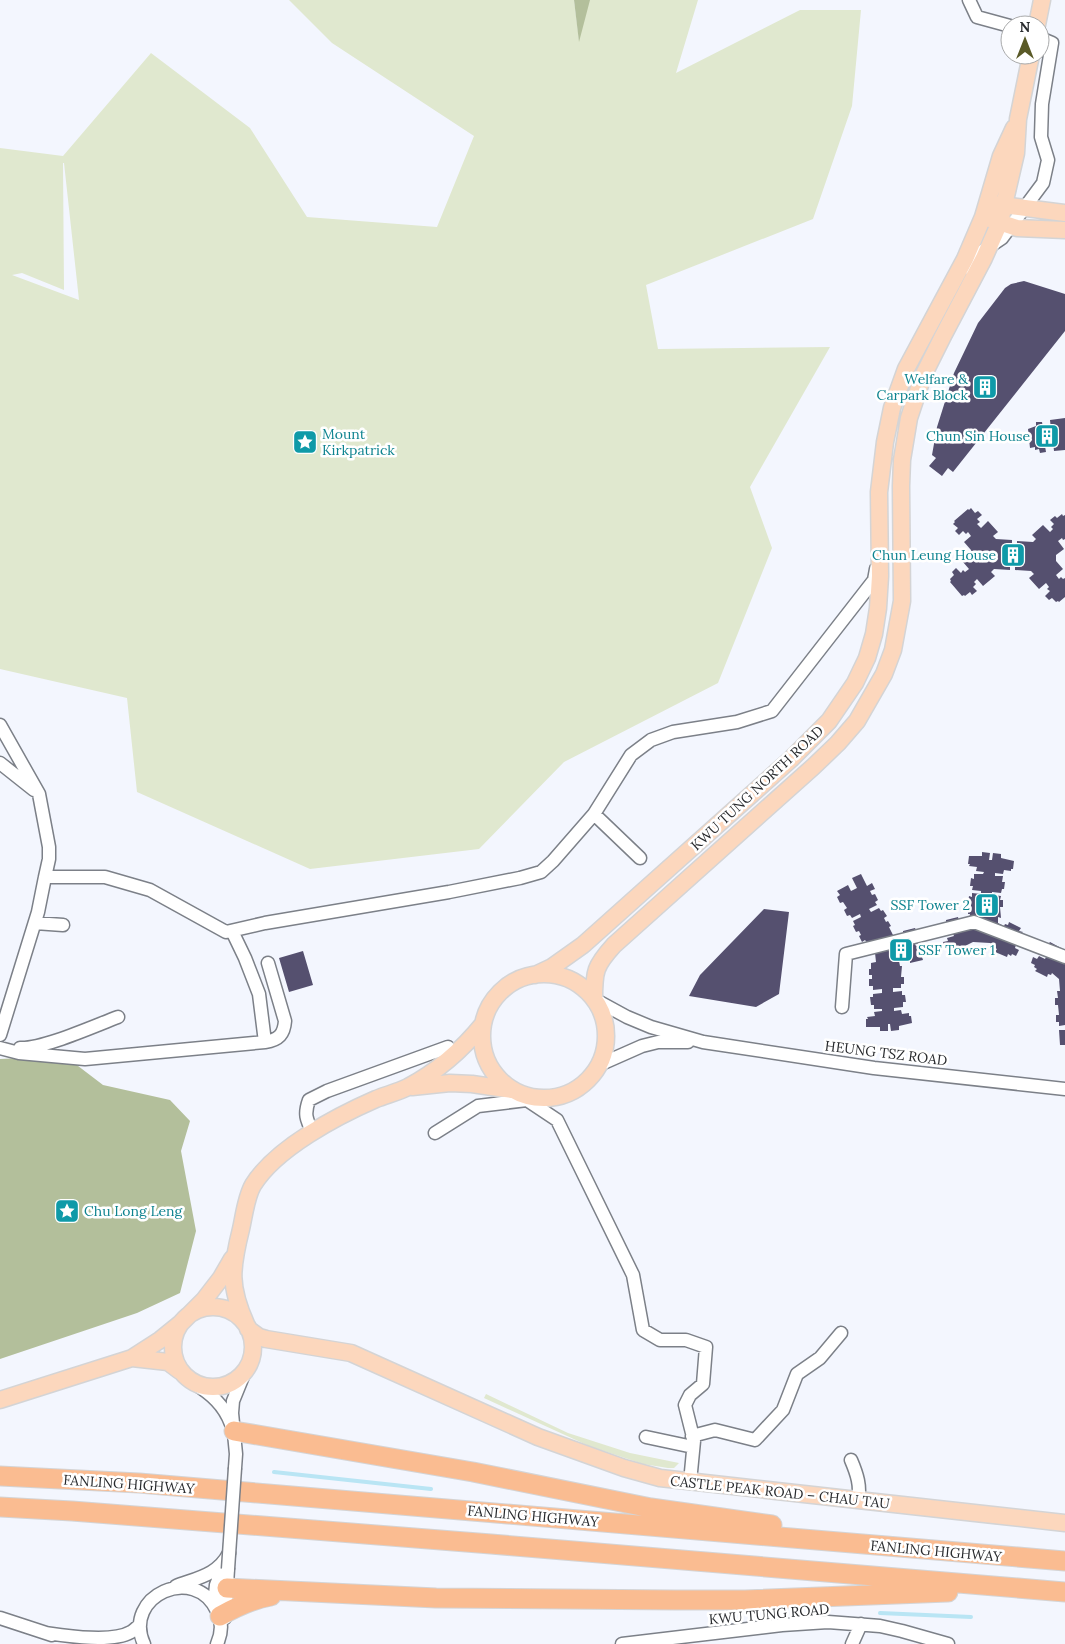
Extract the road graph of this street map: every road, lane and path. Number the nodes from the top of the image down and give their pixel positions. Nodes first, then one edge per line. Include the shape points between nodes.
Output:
1 (969, 0) edge
2 (1042, 0) edge
3 (1039, 15) edge
4 (1000, 23) edge
5 (1050, 42) edge
6 (1050, 55) edge
7 (1029, 65) edge
8 (1048, 65) edge
9 (1018, 119) junction
10 (985, 210) junction
11 (1065, 213) edge
12 (1000, 222) junction
13 (1065, 230) edge
14 (0, 725) edge
15 (0, 763) edge
16 (40, 794) junction
17 (594, 814) junction
18 (640, 858) dead end
19 (45, 877) junction
20 (35, 923) junction
21 (63, 925) dead end
22 (232, 931) junction
23 (1065, 957) edge
24 (274, 969) dead end
25 (535, 975) junction
26 (594, 999) junction
27 (842, 1007) dead end
28 (118, 1017) dead end
29 (483, 1024) junction
30 (0, 1035) edge
31 (265, 1042) junction
32 (704, 1042) junction
33 (448, 1047) dead end
34 (0, 1048) edge
35 (599, 1065) junction
36 (407, 1088) junction
37 (1065, 1089) edge
38 (513, 1090) junction
39 (313, 1133) junction
40 (435, 1133) dead end
41 (234, 1257) junction
42 (178, 1326) junction
43 (247, 1327) junction
44 (841, 1333) dead end
45 (296, 1344) junction
46 (132, 1358) junction
47 (247, 1368) junction
48 (180, 1371) junction
49 (195, 1384) junction
50 (0, 1400) edge
51 (234, 1431) junction
52 (646, 1437) dead end
53 (693, 1441) junction
54 (851, 1460) dead end
55 (0, 1476) edge
56 (690, 1482) junction
57 (858, 1501) junction
58 (0, 1507) edge
59 (1065, 1523) edge
60 (229, 1553) junction
61 (987, 1555) junction
62 (1065, 1561) edge
63 (227, 1588) junction
64 (169, 1589) junction
65 (1027, 1589) junction
66 (1065, 1592) edge
67 (325, 1593) junction
68 (217, 1610) junction
69 (0, 1618) edge
70 (860, 1624) junction
71 (140, 1625) junction
72 (46, 1633) junction
73 (659, 1642) edge
74 (86, 1644) edge
75 (144, 1644) edge
76 (217, 1644) edge
77 (224, 1644) edge
78 (622, 1644) edge
79 (852, 1644) edge
80 (948, 1644) edge

1 - 4 street via 977,17
2 - 3 main road
5 - 6 street
7 - 9 main road, KWU TUNG NORTH ROAD
8 - 17 street via 1042,104 1041,137 1048,160 1043,183 1002,238 971,259 920,327 898,379 883,431 874,486 874,580 772,711 737,722 673,732 651,740 631,755
9 - 10 main road, KWU TUNG NORTH ROAD via 1000,156
9 - 12 main road, KWU TUNG NORTH ROAD via 1016,153
10 - 11 main road
10 - 12 main road
10 - 25 main road, KWU TUNG NORTH ROAD via 965,259 906,369 892,408 879,492 878,608 867,658 855,683 828,721 791,759 583,945
12 - 13 main road via 1017,228
12 - 26 main road, KWU TUNG NORTH ROAD via 927,368 909,418 901,486 902,601 893,650 884,674 857,721 838,742 600,960 594,975
14 - 16 street
15 - 16 street
16 - 19 street via 49,847
17 - 18 street
17 - 22 street via 541,872 450,892
19 - 20 street
19 - 22 street via 105,877 150,890 226,932
20 - 21 street
20 - 30 street
22 - 31 street via 259,994
23 - 27 street via 974,922 846,954
24 - 31 street via 284,1030 280,1037
25 - 26 main road, KWU TUNG NORTH ROAD via 567,979
25 - 29 main road, KWU TUNG NORTH ROAD via 507,986 496,997
26 - 32 street, HEUNG TSZ ROAD via 651,1027
26 - 35 main road, KWU TUNG NORTH ROAD via 606,1033
28 - 34 street via 28,1048
29 - 36 main road, KWU TUNG NORTH ROAD via 454,1056
29 - 38 main road, KWU TUNG NORTH ROAD via 484,1053 490,1067
31 - 34 street via 85,1059 19,1053
32 - 35 street, HEUNG TSZ ROAD via 658,1042
32 - 37 street, HEUNG TSZ ROAD via 874,1068
33 - 39 street via 310,1100 305,1112
35 - 38 main road, KWU TUNG NORTH ROAD via 582,1086 567,1094 545,1098
36 - 38 main road, KWU TUNG NORTH ROAD via 472,1084
36 - 39 main road, KWU TUNG NORTH ROAD via 350,1111
39 - 41 main road, KWU TUNG NORTH ROAD via 277,1158 252,1187
40 - 53 street via 478,1106 527,1100 557,1120 633,1275 643,1330 660,1340 686,1340 706,1347 703,1384 690,1395 685,1405
41 - 42 main road, KWU TUNG NORTH ROAD via 204,1300
41 - 43 main road, KWU TUNG NORTH ROAD via 232,1272 236,1302
42 - 43 main road via 199,1309 212,1307 237,1315
42 - 46 main road
42 - 48 main road via 172,1352
43 - 45 main road via 259,1337
43 - 47 main road, KWU TUNG NORTH ROAD via 252,1336 253,1350
44 - 53 street via 820,1358 796,1374 784,1410 755,1440 715,1430
45 - 47 main road via 265,1348 258,1352
45 - 56 main road, CASTLE PEAK ROAD – CHAU TAU via 351,1353 546,1440 624,1468
46 - 48 main road via 168,1362
46 - 50 main road
47 - 49 main road via 234,1382 221,1387
47 - 51 street via 234,1401
48 - 49 main road
49 - 51 street via 212,1395 227,1413
51 - 60 street, bridge via 236,1454
51 - 61 highway via 473,1472 651,1508
52 - 53 street
53 - 56 street
54 - 57 street via 858,1476
55 - 61 highway, FANLING HIGHWAY via 149,1484
56 - 57 main road, CASTLE PEAK ROAD – CHAU TAU
57 - 59 main road, CASTLE PEAK ROAD – CHAU TAU
58 - 65 highway
60 - 63 street, bridge
60 - 64 street via 213,1572
60 - 68 street via 216,1585
61 - 62 highway, FANLING HIGHWAY
63 - 67 highway
63 - 77 street
64 - 68 street via 193,1589 205,1595
64 - 71 street via 148,1602
65 - 66 highway
65 - 67 highway via 745,1600 436,1598
67 - 68 highway via 258,1598
68 - 76 street via 221,1629
69 - 72 street
70 - 73 street, KWU TUNG ROAD via 782,1625
70 - 79 street
70 - 80 street, KWU TUNG ROAD
71 - 72 street via 117,1637
71 - 75 street
72 - 74 street
73 - 78 street, KWU TUNG ROAD

